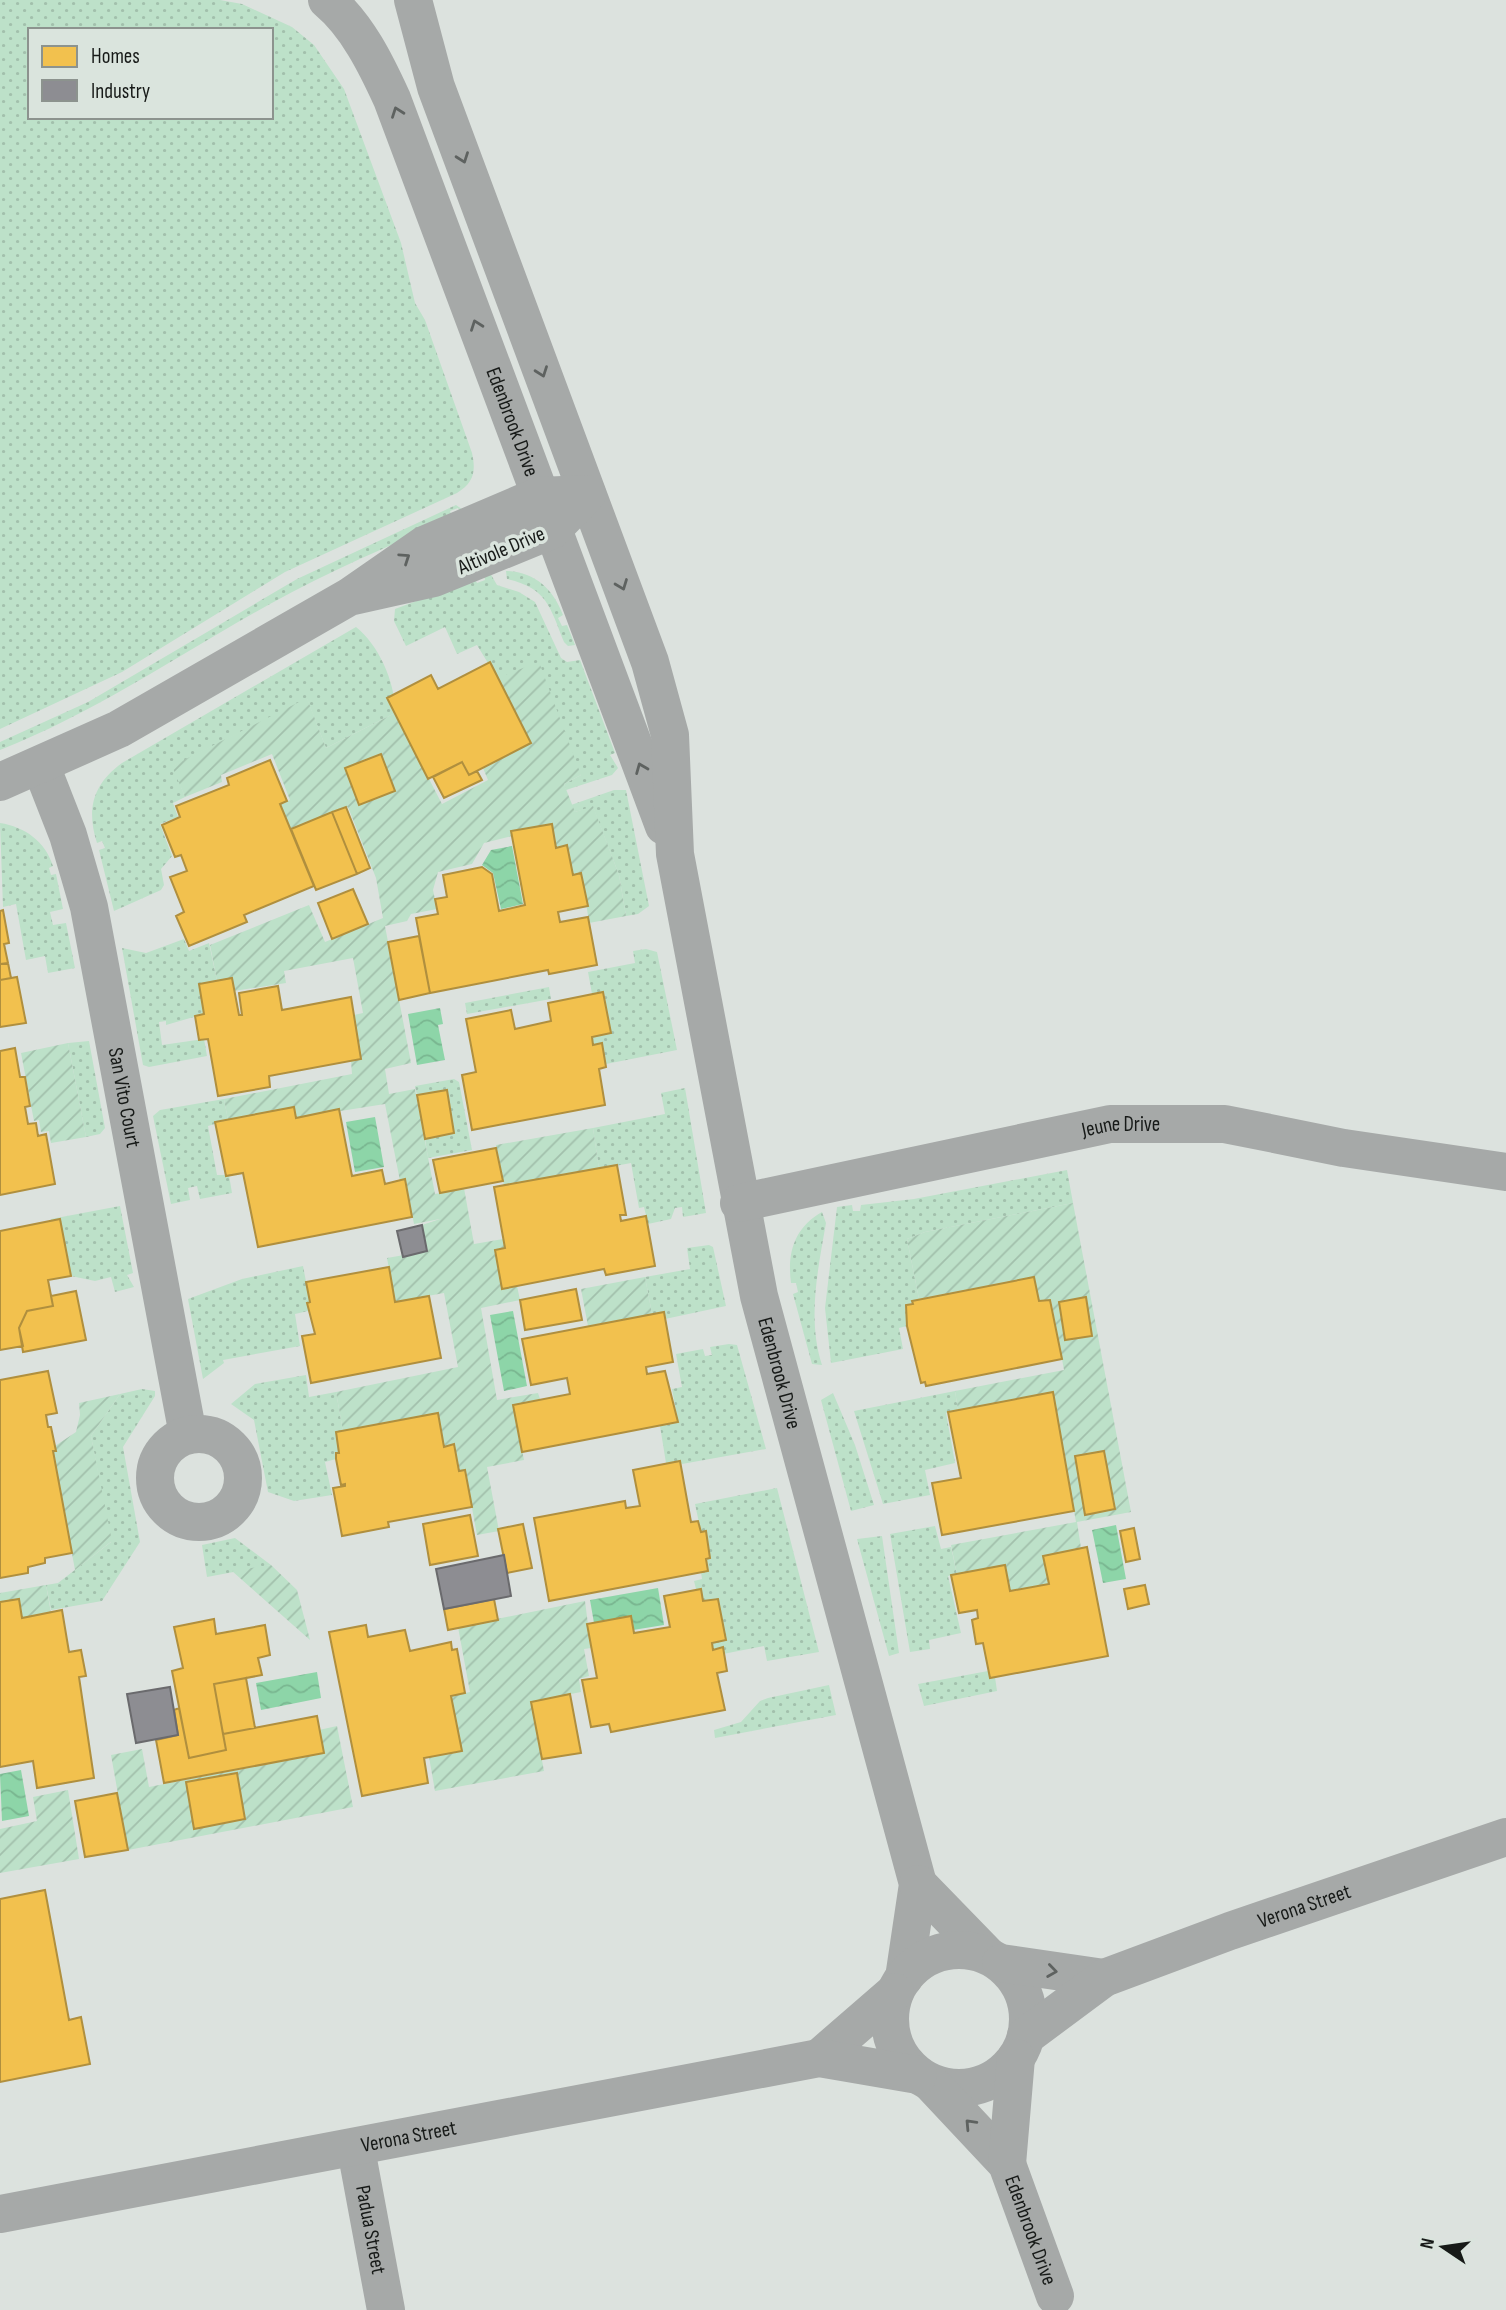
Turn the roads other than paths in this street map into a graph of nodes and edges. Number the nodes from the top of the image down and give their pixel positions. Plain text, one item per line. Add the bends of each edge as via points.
1 (327, 0) edge
2 (413, 0) edge
3 (587, 494) junction
4 (545, 513) junction
5 (41, 765) junction
6 (0, 782) edge
7 (675, 854) junction
8 (1506, 1172) edge
9 (739, 1203) junction
10 (188, 1435) dead end
11 (1506, 1837) edge
12 (918, 1884) junction
13 (994, 1959) junction
14 (1104, 1978) junction
15 (900, 1985) junction
16 (1021, 2047) junction
17 (819, 2058) junction
18 (925, 2079) junction
19 (356, 2149) junction
20 (1007, 2164) junction
21 (0, 2214) edge
22 (1055, 2297) dead end
23 (386, 2310) edge

4 -> 1 street, Edenbrook Drive via 392,99 375,62
2 -> 3 street, Edenbrook Drive via 436,87
3 - 4 street, Altivole Drive
3 -> 7 street, Edenbrook Drive via 650,662 670,735
4 - 5 street, Altivole Drive via 424,545 349,597 119,729
7 -> 4 street, Edenbrook Drive
5 - 6 street, Altivole Drive
5 - 10 street, San Vito Court via 89,907
7 - 9 street, Edenbrook Drive
8 - 9 street, Jeune Drive via 1344,1148 1224,1124 1110,1124
9 - 12 street, Edenbrook Drive via 762,1308
11 - 14 street, Verona Street
12 - 13 street
12 - 15 street
13 -> 14 street, Verona Street
13 - 15 street via 964,1950 942,1952 921,1961
13 - 16 street via 1025,1996 1029,2016
14 - 16 street, Verona Street
15 - 17 street, Verona Street
15 - 18 street via 890,2015 892,2038 902,2059
16 - 18 street via 1000,2076 979,2086 955,2089
16 - 20 street, Edenbrook Drive
17 - 18 street, Verona Street
17 - 19 street, Verona Street
20 -> 18 street, Edenbrook Drive
19 - 21 street, Verona Street
19 - 23 street, Padua Street
20 - 22 street, Edenbrook Drive

